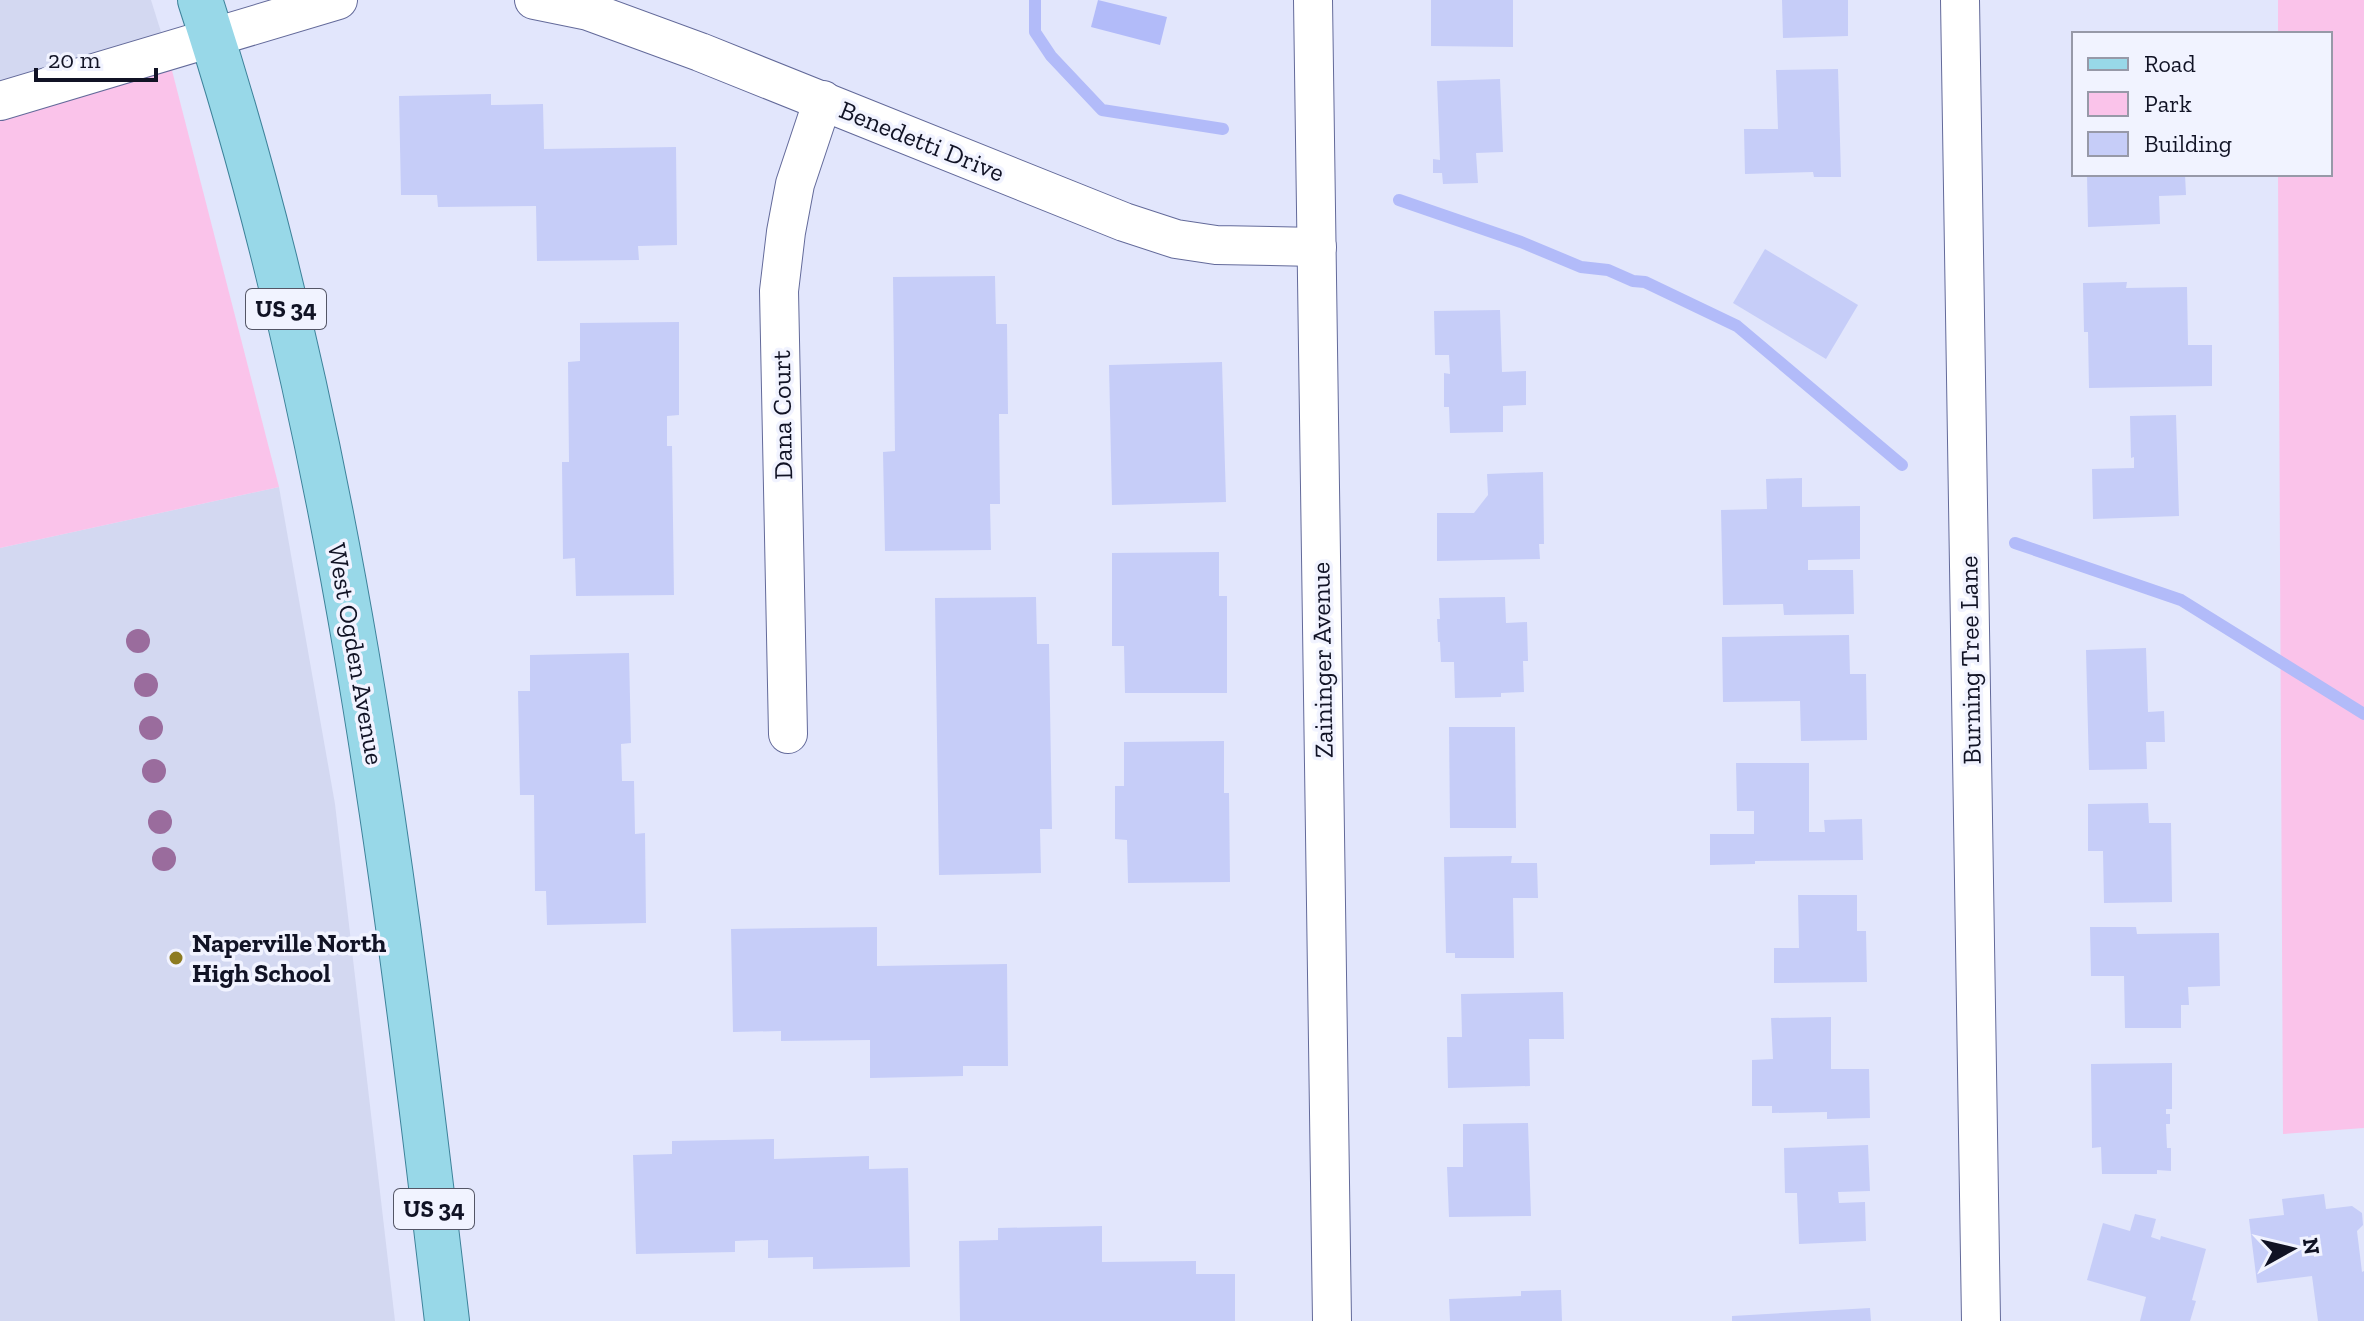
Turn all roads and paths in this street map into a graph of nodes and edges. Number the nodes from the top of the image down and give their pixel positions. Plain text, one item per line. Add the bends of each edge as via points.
1 (338, 0) edge
2 (534, 0) edge
3 (1313, 0) edge
4 (1960, 0) edge
5 (206, 18) edge
6 (823, 100) junction
7 (0, 101) edge
8 (1317, 247) junction
9 (788, 734) dead end
10 (447, 1321) edge
11 (1332, 1321) edge
12 (1981, 1321) edge

1 - 5 street
2 - 6 street, Benedetti Drive via 588,11
3 - 8 street, Zaininger Avenue
4 - 12 street, Burning Tree Lane
5 - 7 street
5 - 10 main road, West Ogden Avenue / US 34 via 236,110 293,333 345,585 379,787
6 - 8 street, Benedetti Drive via 1176,239
6 - 9 street, Dana Court via 795,184 779,291
8 - 11 street, Zaininger Avenue

